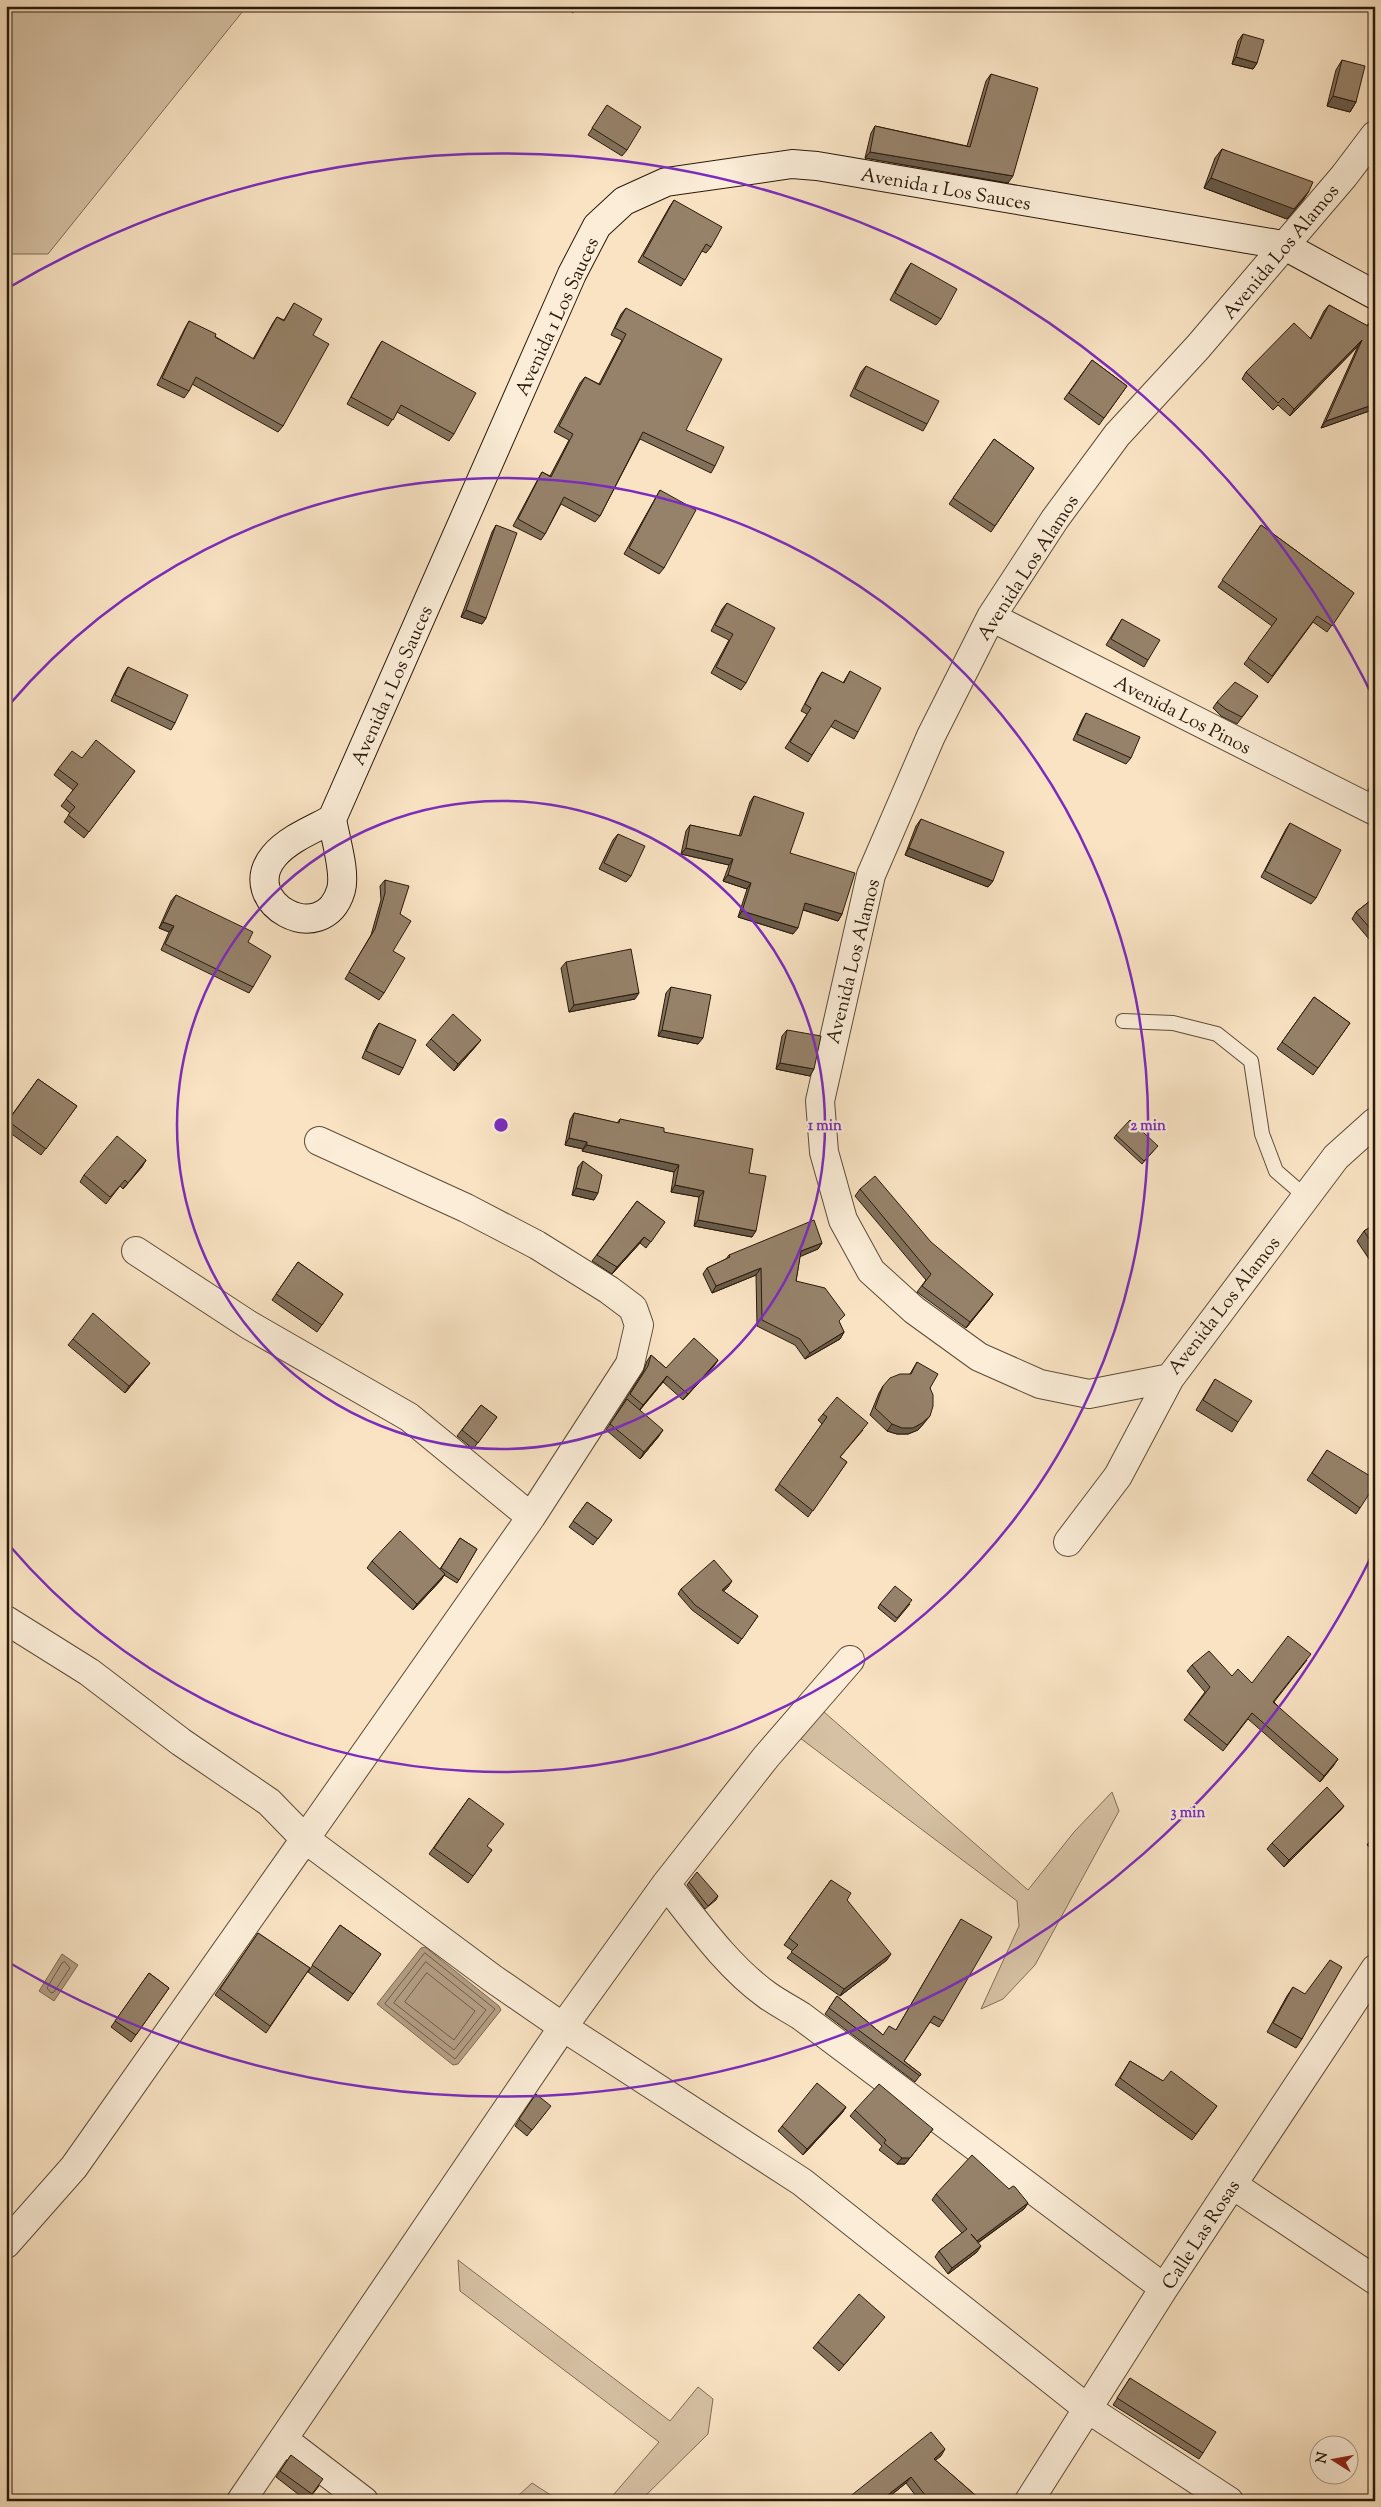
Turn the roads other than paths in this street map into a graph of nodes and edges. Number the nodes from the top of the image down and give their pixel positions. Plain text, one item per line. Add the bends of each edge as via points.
1 (1375, 135) edge
2 (1283, 245) junction
3 (1375, 295) edge
4 (991, 617) junction
5 (1375, 811) edge
6 (332, 819) dead end
7 (1123, 1021) dead end
8 (1375, 1122) edge
9 (319, 1141) dead end
10 (1306, 1197) junction
11 (136, 1251) dead end
12 (1170, 1378) junction
13 (531, 1517) junction
14 (1068, 1542) dead end
15 (6, 1620) edge
16 (850, 1660) dead end
17 (306, 1840) junction
18 (666, 1884) junction
19 (1375, 1969) edge
20 (563, 2027) junction
21 (1233, 2185) junction
22 (6, 2244) edge
23 (1375, 2280) edge
24 (1164, 2288) junction
25 (1088, 2409) junction
26 (283, 2440) junction
27 (241, 2501) edge
28 (364, 2501) edge
29 (1029, 2501) edge
30 (1229, 2501) edge

1 - 2 street, Avenida Los Alamos via 1344,176
2 - 3 street, Avenida 1 Los Sauces
2 - 4 street, Avenida Los Alamos via 1198,347 1117,435
2 - 6 street, Avenida 1 Los Sauces via 792,164 666,182 624,201 597,226 572,274
4 - 5 street, Avenida Los Pinos
4 - 12 street, Avenida Los Alamos via 931,736 871,875 820,1100 824,1152 843,1220 871,1272 914,1310 979,1357 1040,1384 1089,1394
7 - 10 lane via 1173,1023 1217,1034 1250,1061 1262,1134 1276,1171
8 - 10 street, Avenida Los Alamos via 1336,1157
9 - 13 street via 466,1208 537,1245 632,1308 639,1325 630,1364
10 - 12 street, Avenida Los Alamos
11 - 13 street via 249,1325 409,1417
12 - 14 street via 1118,1476
13 - 17 street
15 - 17 street via 89,1672 181,1742 269,1802
16 - 18 street via 766,1757
17 - 20 street
17 - 22 street via 74,2167
18 - 20 street
18 - 24 street via 741,1974 768,1996 800,2016
19 - 21 street, Calle Las Rosas
20 - 25 street via 802,2182
20 - 26 street
21 - 23 street
21 - 24 street, Calle Las Rosas
24 - 25 street, Calle Las Rosas
25 - 29 street, Calle Las Rosas
25 - 30 street
26 - 27 street
26 - 28 street

